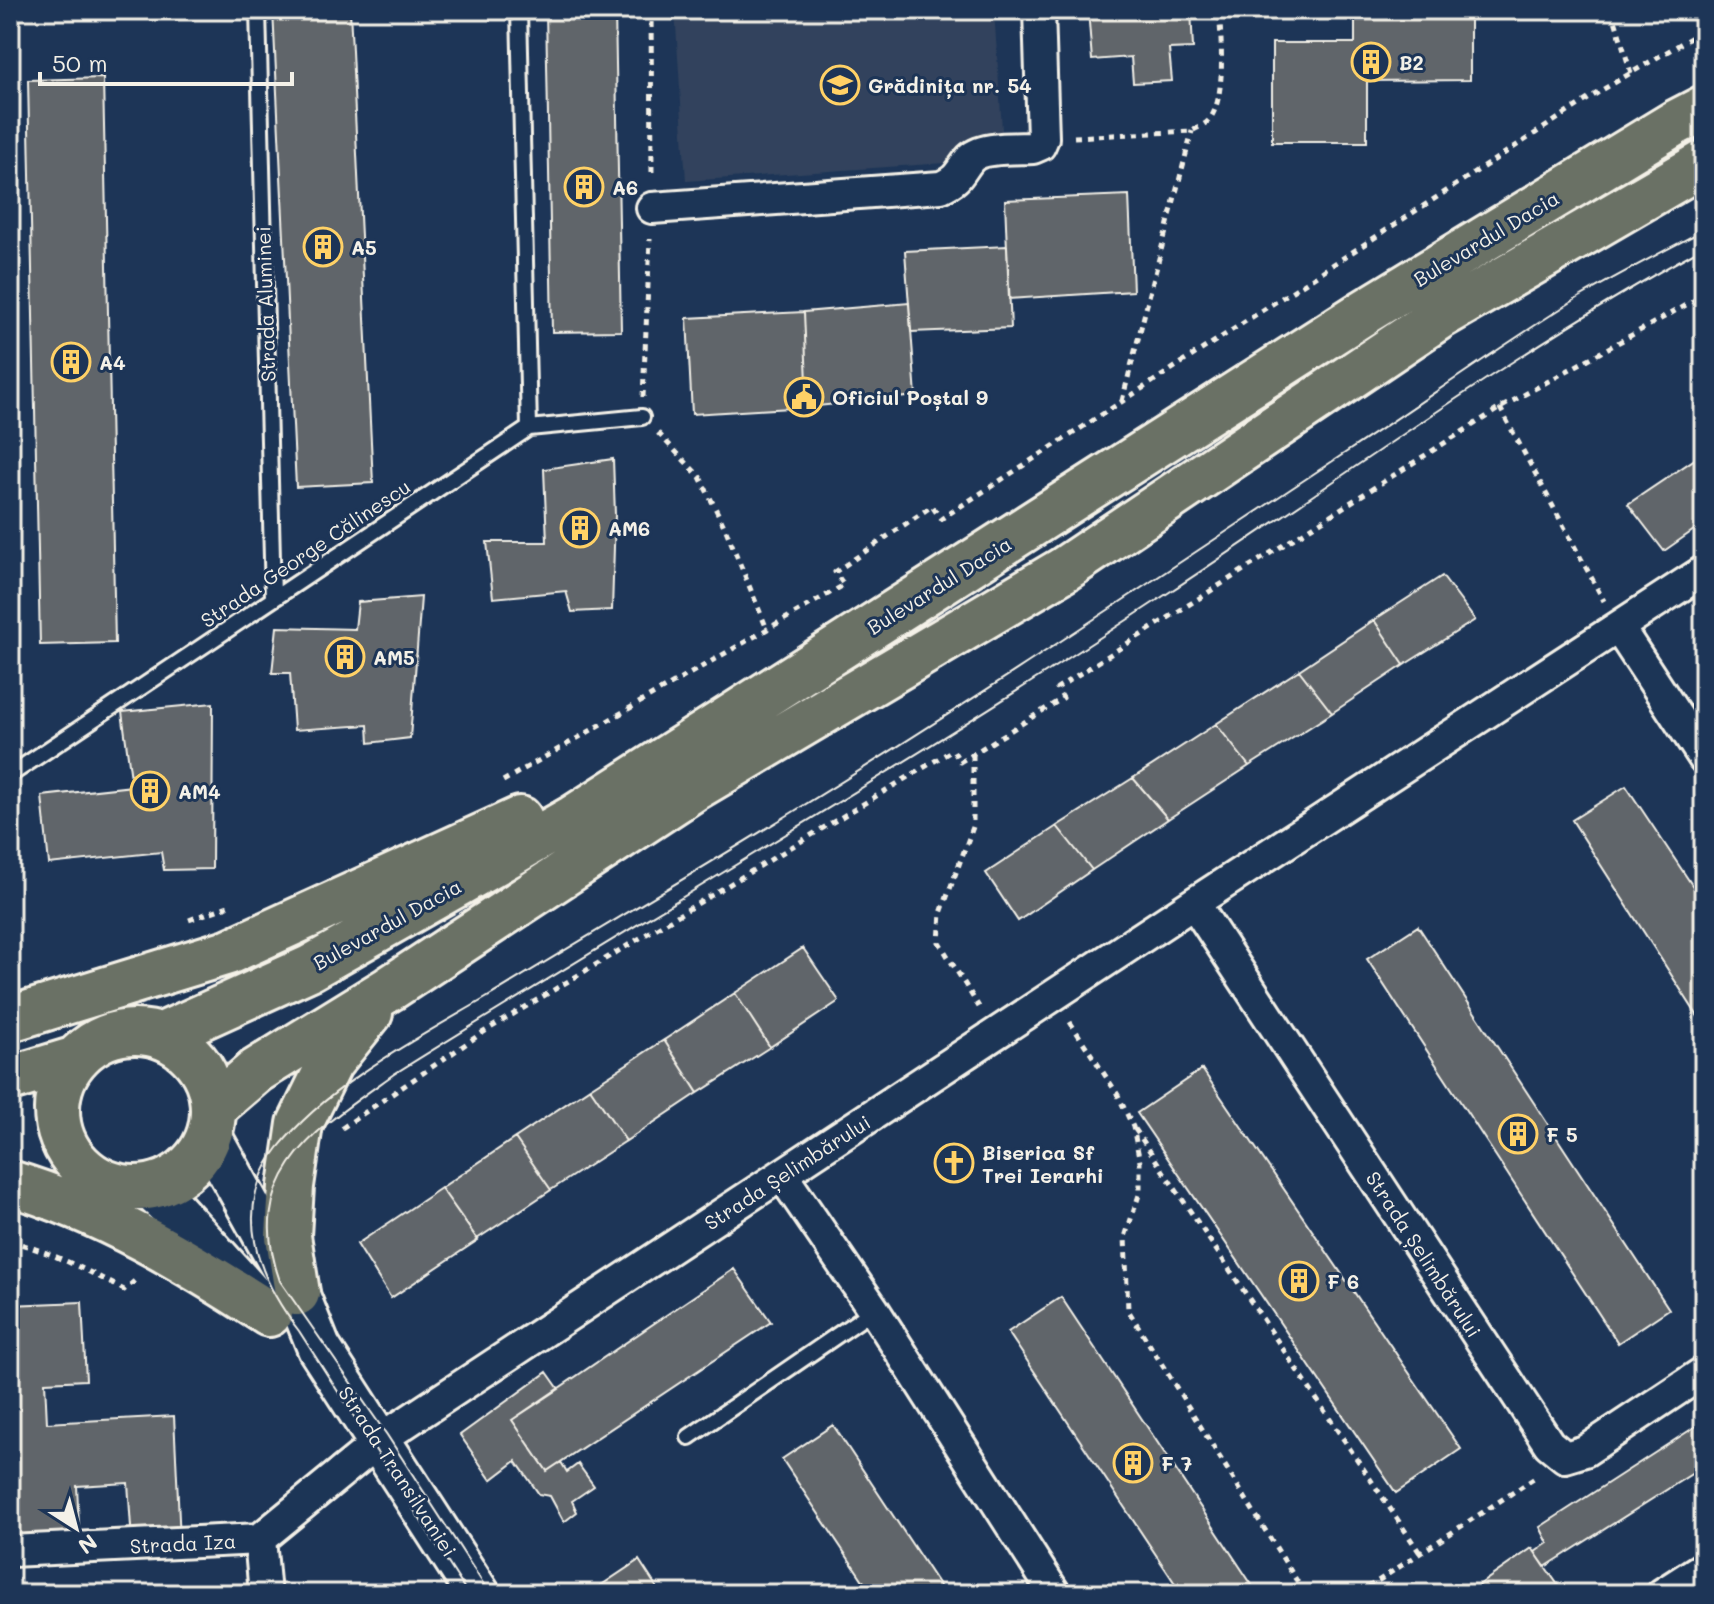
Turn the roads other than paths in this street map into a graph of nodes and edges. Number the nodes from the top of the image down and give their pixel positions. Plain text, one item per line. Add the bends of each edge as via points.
1 (258, 10) edge
2 (519, 10) edge
3 (1039, 10) edge
4 (1704, 82) edge
5 (1704, 108) edge
6 (1704, 163) edge
7 (1580, 180) junction
8 (652, 208) dead end
9 (642, 417) road end
10 (529, 428) junction
11 (1704, 571) edge
12 (273, 598) junction
13 (1618, 627) junction
14 (703, 734) junction
15 (1704, 758) edge
16 (10, 775) edge
17 (1194, 903) junction
18 (389, 989) junction
19 (10, 1019) edge
20 (160, 1036) junction
21 (76, 1059) junction
22 (10, 1079) edge
23 (211, 1122) junction
24 (10, 1155) edge
25 (90, 1175) junction
26 (782, 1175) junction
27 (10, 1183) edge
28 (138, 1189) junction
29 (283, 1303) junction
30 (874, 1310) junction
31 (1704, 1372) edge
32 (689, 1437) dead end
33 (379, 1441) junction
34 (260, 1539) junction
35 (10, 1551) edge
36 (1704, 1567) edge
37 (265, 1594) edge
38 (478, 1594) edge
39 (1055, 1594) edge
40 (1662, 1594) edge

1 - 12 lane, Strada Aluminei
2 - 10 lane
3 - 8 street via 1040,145 970,157 954,181 941,187
4 - 7 main road
5 - 7 main road, Bulevardul Dacia
6 - 18 main road via 1439,317 1063,570 693,789
7 - 14 main road, Bulevardul Dacia
9 - 10 lane, Strada George Călinescu
10 - 12 lane, Strada George Călinescu
11 - 13 street, Strada Șelimbărului
12 - 16 lane, Strada George Călinescu
13 - 15 street
13 - 17 street, Strada Șelimbărului
14 - 19 main road via 228,952
14 - 20 main road, Bulevardul Dacia via 573,818 310,968
17 - 26 street, Strada Șelimbărului
17 - 31 street, Strada Șelimbărului via 1557,1451 1585,1451
18 - 23 main road via 256,1071
18 - 29 main road via 330,1063 300,1124
20 - 21 main road via 114,1035
20 - 23 main road via 181,1046 198,1063 209,1085
21 - 22 main road
21 - 25 main road via 62,1081 56,1107 60,1133 72,1157
23 - 28 main road via 198,1156 182,1173
23 - 29 main road, Strada Transilvaniei
24 - 25 main road
25 - 28 main road
26 - 30 street
26 - 33 street, Strada Șelimbărului
27 - 29 main road via 86,1211
28 - 29 main road, Strada Transilvaniei via 151,1189
29 - 33 main road, Strada Transilvaniei
30 - 32 lane
30 - 39 street
33 - 34 street, Strada Iza
33 - 38 main road, Strada Transilvaniei
34 - 35 street, Strada Iza
34 - 37 street, Strada Iza
36 - 40 street

